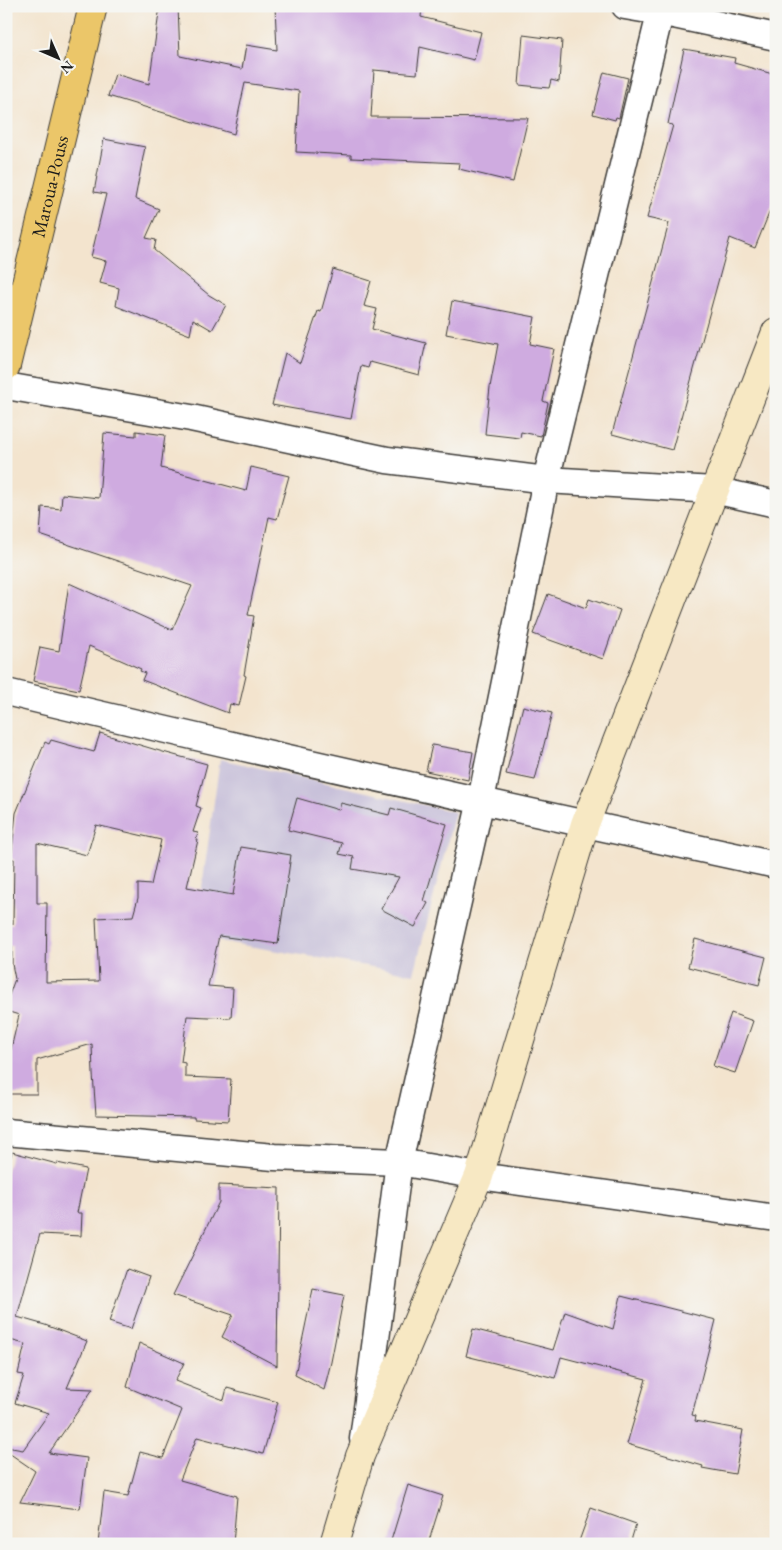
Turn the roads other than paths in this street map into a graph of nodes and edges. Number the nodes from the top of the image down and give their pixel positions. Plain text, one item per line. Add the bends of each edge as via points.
1 (92, 6) edge
2 (626, 6) edge
3 (661, 9) edge
4 (776, 37) edge
5 (776, 332) edge
6 (6, 366) edge
7 (6, 386) edge
8 (546, 480) junction
9 (714, 490) junction
10 (776, 504) edge
11 (6, 692) edge
12 (480, 800) junction
13 (585, 824) junction
14 (776, 864) edge
15 (6, 1132) edge
16 (399, 1162) junction
17 (479, 1176) junction
18 (776, 1218) edge
19 (360, 1456) junction
20 (334, 1544) edge

1 - 6 main road, Maroua-Pouss
2 - 3 street
3 - 4 street
3 - 8 street
5 - 9 main road
7 - 8 street via 191,418 387,460
8 - 9 street
8 - 12 street
9 - 10 street
9 - 13 main road
11 - 12 street
12 - 13 street
12 - 16 street
13 - 14 street
13 - 17 main road
15 - 16 street via 274,1157
16 - 17 street
16 - 19 street
17 - 18 street
17 - 19 main road
19 - 20 main road

